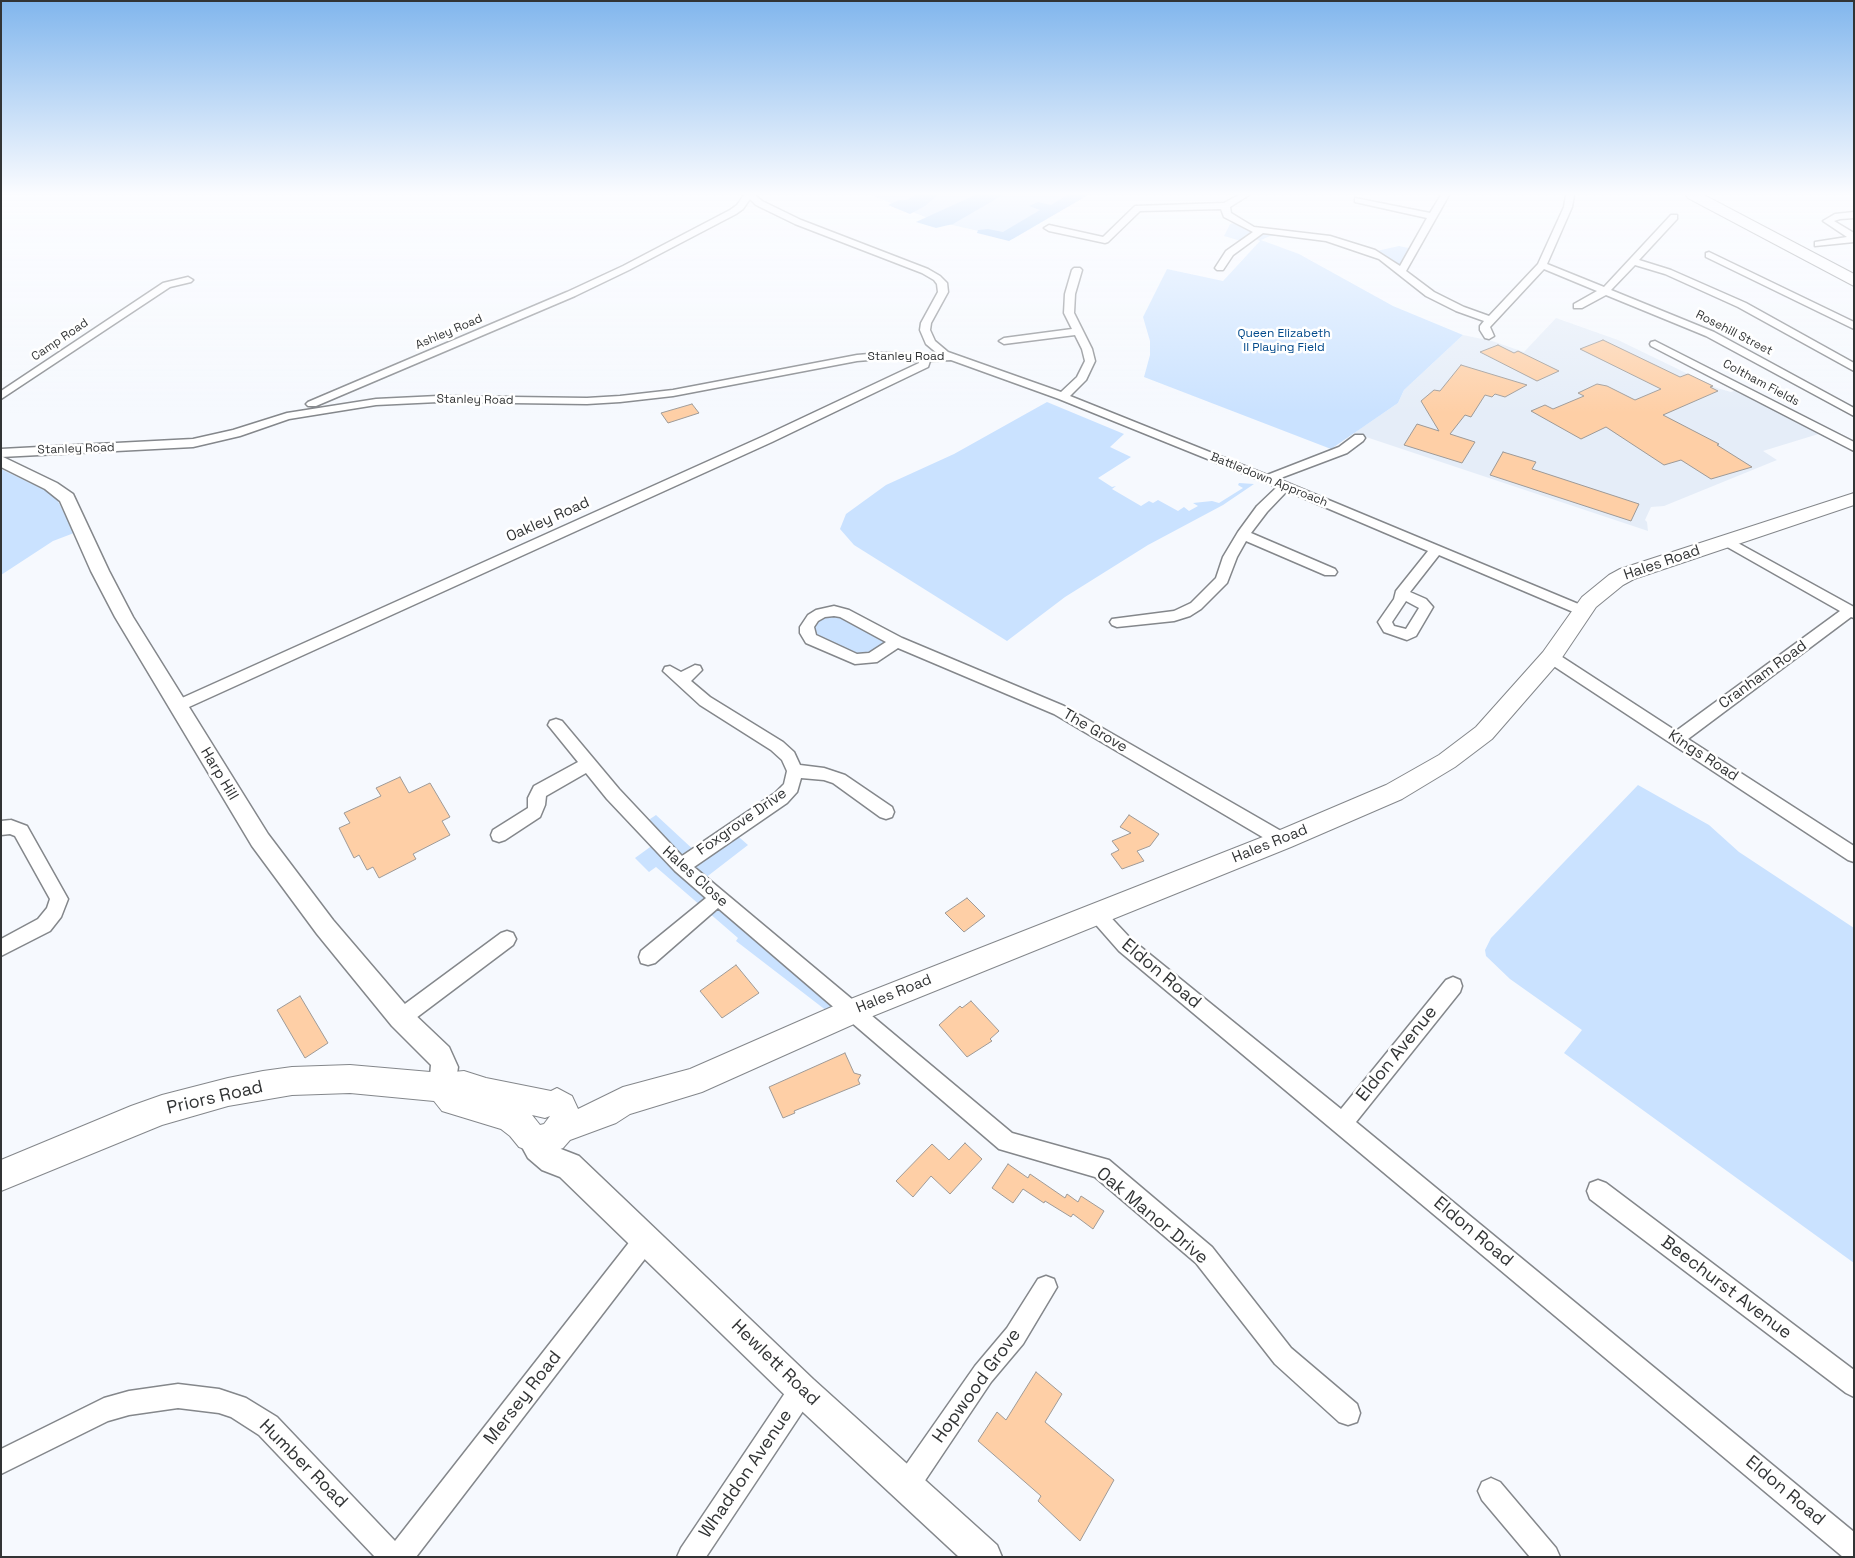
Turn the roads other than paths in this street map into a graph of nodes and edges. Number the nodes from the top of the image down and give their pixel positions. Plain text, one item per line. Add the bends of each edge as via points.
1 (626, 268) edge
2 (916, 268) edge
3 (1398, 268) edge
4 (1539, 268) edge
5 (1549, 268) edge
6 (1627, 268) edge
7 (1654, 268) edge
8 (1735, 268) edge
9 (1829, 268) edge
10 (1077, 270) dead end
11 (1402, 270) joint
12 (188, 280) dead end
13 (1854, 281) edge
14 (1605, 291) junction
15 (1578, 306) dead end
16 (1490, 320) junction
17 (1854, 326) edge
18 (1078, 331) junction
19 (1489, 336) dead end
20 (1004, 341) dead end
21 (1655, 344) dead end
22 (951, 357) junction
23 (925, 358) junction
24 (1854, 368) edge
25 (1, 396) edge
26 (1063, 397) junction
27 (322, 405) junction
28 (1854, 412) edge
29 (1359, 438) dead end
30 (1854, 447) edge
31 (1, 453) edge
32 (1, 461) edge
33 (1267, 479) junction
34 (1285, 486) junction
35 (1851, 502) edge
36 (1243, 535) junction
37 (1727, 541) junction
38 (1436, 550) junction
39 (1330, 572) dead end
40 (1400, 594) dead end
41 (1583, 611) junction
42 (1852, 612) edge
43 (1117, 622) dead end
44 (897, 642) junction
45 (1551, 657) junction
46 (695, 670) dead end
47 (178, 706) junction
48 (556, 725) dead end
49 (1677, 739) junction
50 (588, 764) junction
51 (795, 771) junction
52 (886, 812) dead end
53 (1, 828) edge
54 (499, 835) dead end
55 (1282, 840) junction
56 (1854, 855) edge
57 (681, 866) junction
58 (718, 898) junction
59 (1096, 913) junction
60 (507, 939) dead end
61 (1, 948) edge
62 (648, 957) dead end
63 (1453, 986) dead end
64 (853, 1011) junction
65 (401, 1018) junction
66 (442, 1087) junction
67 (556, 1115) junction
68 (1342, 1122) junction
69 (528, 1134) junction
70 (569, 1166) junction
71 (1, 1176) edge
72 (1598, 1191) dead end
73 (646, 1239) junction
74 (1046, 1287) dead end
75 (1854, 1385) edge
76 (802, 1390) junction
77 (1348, 1413) dead end
78 (1, 1462) edge
79 (907, 1485) junction
80 (1490, 1491) dead end
81 (1854, 1549) edge
82 (393, 1557) edge
83 (399, 1557) edge
84 (690, 1557) edge
85 (985, 1557) edge
86 (1548, 1557) edge

1 - 27 street, Ashley Road
2 - 22 street via 937,278 943,286 943,292 926,323 925,334 933,346
3 - 11 street
4 - 16 street
5 - 14 street, Rosehill Street
6 - 14 street
7 - 24 street via 1730,299
8 - 17 street
9 - 13 highway
10 - 18 street via 1069,313
11 - 16 street via 1440,299
12 - 25 street, Camp Road via 167,285
14 - 15 street
14 - 28 street, Rosehill Street via 1710,334
16 - 19 street via 1484,328
18 - 20 street
18 - 26 street via 1090,361 1082,378
21 - 30 street, Coltham Fields
22 - 23 street, Stanley Road
22 - 26 street, Battledown Approach
23 - 27 street, Stanley Road via 857,358 681,392 620,399 407,400
23 - 47 street, Oakley Road via 924,365 768,439
26 - 33 street, Battledown Approach
27 - 31 street, Stanley Road via 236,433 193,443
29 - 33 street via 1343,450
32 - 47 street, Harp Hill via 51,486 66,498 102,576
33 - 34 street, Battledown Approach
34 - 36 street
34 - 38 street, Battledown Approach
35 - 37 main road, Hales Road
36 - 39 street
36 - 43 street via 1230,556 1222,580 1196,606 1174,616
37 - 41 main road, Hales Road via 1616,580 1597,594
37 - 42 street
38 - 40 street
38 - 41 street, Battledown Approach
41 - 45 main road, Hales Road
42 - 49 street, Cranham Road
44 - 44 street, The Grove via 839,612 817,615 807,627 811,639 855,659 872,658
44 - 55 street, The Grove via 1058,710
45 - 49 street, Kings Road
45 - 55 main road, Hales Road via 1498,719 1447,761 1394,792
46 - 51 street, Foxgrove Drive via 675,676 705,701 777,746 788,756
47 - 65 street, Harp Hill via 260,840 325,927
48 - 50 street, Hales Close
49 - 56 street, Kings Road
50 - 54 street via 540,791 534,812
50 - 57 street, Hales Close
51 - 52 street via 839,779
51 - 57 street, Foxgrove Drive via 791,787 782,798
53 - 61 street via 21,831 59,899 55,912 44,925
55 - 59 main road, Hales Road
57 - 58 street, Hales Close
58 - 62 street
58 - 64 street, Hales Close
59 - 64 main road, Hales Road
59 - 68 street, Eldon Road via 1125,945
60 - 65 street
63 - 68 street, Eldon Avenue
64 - 67 main road, Hales Road via 692,1082 623,1102 575,1125
64 - 77 street, Oak Manor Drive via 1006,1142 1101,1168 1204,1255 1283,1356
65 - 66 street, Harp Hill via 440,1056 445,1067
66 - 67 main road, Priors Road via 464,1085
66 - 69 main road via 453,1102 508,1116
66 - 71 main road, Priors Road via 379,1080 322,1079 228,1092 131,1121
67 - 69 main road via 557,1134 540,1140
67 - 70 street via 566,1138
68 - 81 street, Eldon Road
69 - 70 street, Hewlett Road via 552,1160
70 - 73 street, Hewlett Road
72 - 75 street, Beechurst Avenue
73 - 76 street, Hewlett Road
73 - 83 street, Mersey Road
74 - 79 street, Hopwood Grove via 1015,1336 983,1374
76 - 79 street, Hewlett Road
76 - 84 street, Whaddon Avenue
78 - 82 street, Humber Road via 104,1410 129,1402 178,1396 219,1401 237,1407 268,1426
79 - 85 street, Hewlett Road
80 - 86 street

